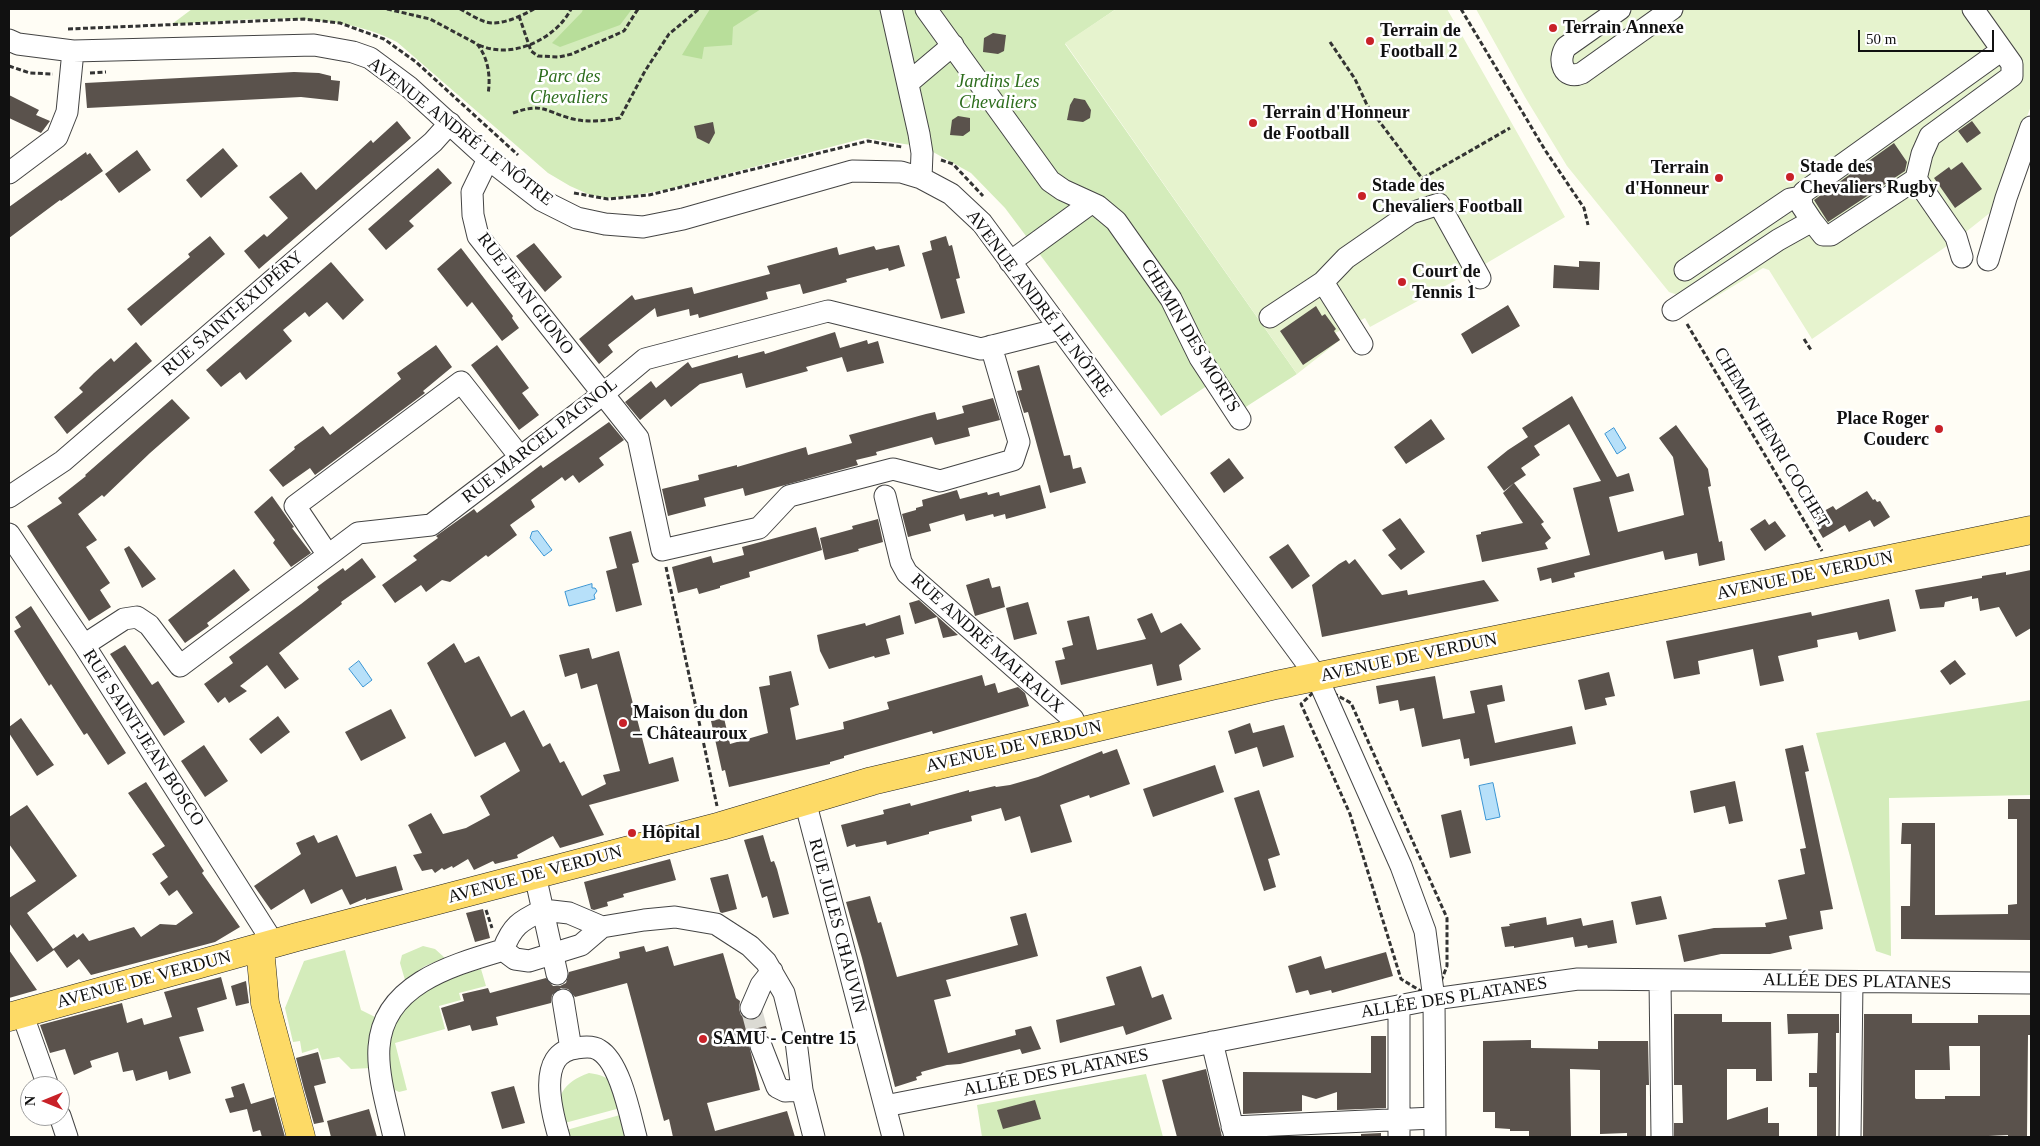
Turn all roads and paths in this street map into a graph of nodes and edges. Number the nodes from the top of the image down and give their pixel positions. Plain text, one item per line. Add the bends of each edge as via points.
1 (387, 9) edge
2 (460, 9) edge
3 (534, 9) edge
4 (571, 9) edge
5 (638, 9) edge
6 (699, 9) edge
7 (891, 9) edge
8 (926, 9) edge
9 (1462, 9) edge
10 (1620, 9) edge
11 (1672, 9) edge
12 (1973, 9) edge
13 (519, 16) junction
14 (9, 40) edge
15 (1330, 42) dead end
16 (477, 44) junction
17 (952, 45) junction
18 (529, 46) junction
19 (73, 50) junction
20 (2002, 50) junction
21 (9, 66) edge
22 (108, 72) dead end
23 (89, 73) dead end
24 (60, 75) dead end
25 (908, 83) junction
26 (488, 94) dead end
27 (513, 113) dead end
28 (1904, 121) junction
29 (450, 122) junction
30 (1947, 123) junction
31 (2031, 127) edge
32 (1510, 128) dead end
33 (488, 158) junction
34 (9, 173) edge
35 (921, 178) junction
36 (1423, 178) junction
37 (1916, 179) junction
38 (1801, 198) junction
39 (1091, 203) junction
40 (1439, 204) junction
41 (1812, 221) junction
42 (1588, 225) dead end
43 (1962, 257) dead end
44 (1988, 260) dead end
45 (1010, 262) junction
46 (1685, 270) dead end
47 (1480, 278) dead end
48 (1323, 282) junction
49 (1679, 315) joint
50 (1270, 317) dead end
51 (1060, 329) junction
52 (1804, 339) dead end
53 (1362, 344) dead end
54 (991, 346) junction
55 (1811, 350) dead end
56 (602, 395) junction
57 (1240, 419) dead end
58 (520, 457) junction
59 (885, 496) dead end
60 (9, 497) edge
61 (2031, 530) edge
62 (9, 534) edge
63 (662, 550) junction
64 (328, 555) junction
65 (1834, 571) junction
66 (84, 645) junction
67 (1318, 681) junction
68 (1078, 732) junction
69 (805, 801) junction
70 (721, 826) junction
71 (536, 875) junction
72 (485, 906) dead end
73 (543, 910) junction
74 (602, 927) junction
75 (493, 931) dead end
76 (267, 946) junction
77 (503, 950) junction
78 (555, 964) junction
79 (772, 971) junction
80 (1660, 980) junction
81 (1852, 982) junction
82 (2031, 984) edge
83 (1434, 999) junction
84 (563, 1000) dead end
85 (1399, 1006) junction
86 (751, 1008) tunnel mouth
87 (15, 1015) edge
88 (1212, 1042) junction
89 (761, 1046) tunnel mouth
90 (571, 1049) junction
91 (43, 1076) edge
92 (802, 1090) junction
93 (885, 1106) junction
94 (1434, 1128) edge
95 (1399, 1129) edge
96 (1305, 1130) edge
97 (1234, 1132) edge
98 (301, 1137) edge
99 (394, 1137) edge
100 (559, 1137) edge
101 (636, 1137) edge
102 (814, 1137) edge
103 (893, 1137) edge
104 (1662, 1137) edge
105 (1850, 1137) edge

1 - 16 path via 430,19
2 - 13 path via 493,23
3 - 13 path
4 - 18 path via 558,25
5 - 18 path via 624,31 572,54 538,56
6 - 27 path via 669,34 620,118 594,122 569,118 544,108
7 - 25 street
8 - 17 street, CHEMIN DES MORTS
9 - 42 path via 1545,150 1584,208
10 - 11 street via 1566,47 1561,63 1567,73 1574,76 1582,73
12 - 20 street
13 - 18 path
14 - 19 street, AVENUE ANDRÉ LE NÔTRE via 18,44
15 - 36 path via 1368,105
16 - 18 path via 499,51
16 - 26 path via 487,66
17 - 25 street
17 - 39 street, CHEMIN DES MORTS via 1050,181
19 - 29 street, AVENUE ANDRÉ LE NÔTRE via 314,45 353,52 385,68
19 - 34 street via 67,112 57,137
20 - 28 street
20 - 30 street via 2012,64 2012,76
21 - 24 path via 30,73
22 - 23 path
25 - 35 street via 920,134
28 - 30 street
28 - 38 street via 1804,192
29 - 33 street, AVENUE ANDRÉ LE NÔTRE
29 - 60 street, RUE SAINT-EXUPÉRY via 433,142 63,461
30 - 37 street via 1926,143
31 - 44 street
32 - 36 path
33 - 35 street, AVENUE ANDRÉ LE NÔTRE via 541,200 577,218 643,227 683,219 852,171 901,172
33 - 56 street, RUE JEAN GIONO via 472,192 478,236
35 - 45 street, AVENUE ANDRÉ LE NÔTRE via 951,194 982,223
36 - 40 path
37 - 41 street via 1831,234 1823,235
37 - 43 street via 1956,237
38 - 41 street via 1802,206
38 - 46 street via 1790,198
39 - 45 street
39 - 57 street, CHEMIN DES MORTS via 1116,221 1171,299 1200,358
40 - 47 street
40 - 48 street via 1411,213 1346,258
41 - 49 street via 1778,240
45 - 51 street, AVENUE ANDRÉ LE NÔTRE
48 - 50 street
48 - 53 street
49 - 65 path, CHEMIN HENRI COCHET
51 - 54 street, RUE MARCEL PAGNOL
51 - 67 street, AVENUE ANDRÉ LE NÔTRE
52 - 55 path
54 - 56 street, RUE MARCEL PAGNOL via 981,349 828,311 645,359
54 - 63 street via 1019,442 1014,460 940,481 893,469 789,496 758,528
56 - 58 street, RUE MARCEL PAGNOL
56 - 63 street, RUE JEAN GIONO via 638,438
58 - 64 street, RUE MARCEL PAGNOL via 432,525 358,533
58 - 64 street via 461,382 295,506
59 - 68 street, RUE ANDRÉ MALRAUX via 901,562 907,573 1072,719
61 - 65 main road, AVENUE DE VERDUN
62 - 66 street, RUE SAINT-JEAN BOSCO
63 - 70 path
64 - 66 street, RUE MARCEL PAGNOL via 180,666 149,625 137,617 124,619
65 - 67 main road, AVENUE DE VERDUN
66 - 76 street, RUE SAINT-JEAN BOSCO
67 - 68 main road, AVENUE DE VERDUN
67 - 83 street, AVENUE ANDRÉ LE NÔTRE via 1401,866 1425,931
67 - 83 path via 1301,704 1350,814 1400,979
68 - 69 main road, AVENUE DE VERDUN via 872,781
69 - 70 main road, AVENUE DE VERDUN
69 - 93 street, RUE JULES CHAUVIN
70 - 71 main road, AVENUE DE VERDUN
71 - 73 street
71 - 76 main road, AVENUE DE VERDUN
72 - 75 path
73 - 74 street via 569,913
73 - 77 street via 525,918 509,934
73 - 78 street
74 - 78 street
74 - 79 street via 676,917 716,924 750,946
76 - 87 main road, AVENUE DE VERDUN
76 - 98 main road via 265,1003
77 - 78 street via 515,959
77 - 99 street via 458,964 419,982 404,995 383,1025 378,1049
79 - 86 street via 761,985
79 - 92 street via 784,993 796,1041
80 - 81 street, ALLÉE DES PLATANES
80 - 83 street, ALLÉE DES PLATANES via 1578,979
80 - 104 street
81 - 82 street, ALLÉE DES PLATANES
81 - 105 street
83 - 85 street, ALLÉE DES PLATANES
83 - 94 street, AVENUE ANDRÉ LE NÔTRE
84 - 90 street
85 - 88 street, ALLÉE DES PLATANES
85 - 95 street
87 - 91 street
88 - 93 street, ALLÉE DES PLATANES
88 - 97 street
89 - 92 street via 777,1087 785,1091
90 - 100 street via 553,1065 549,1081 551,1108
90 - 101 street via 588,1047 599,1050 611,1063 622,1083
92 - 102 street
93 - 103 street, RUE JULES CHAUVIN
94 - 95 street
95 - 96 street
96 - 97 street

